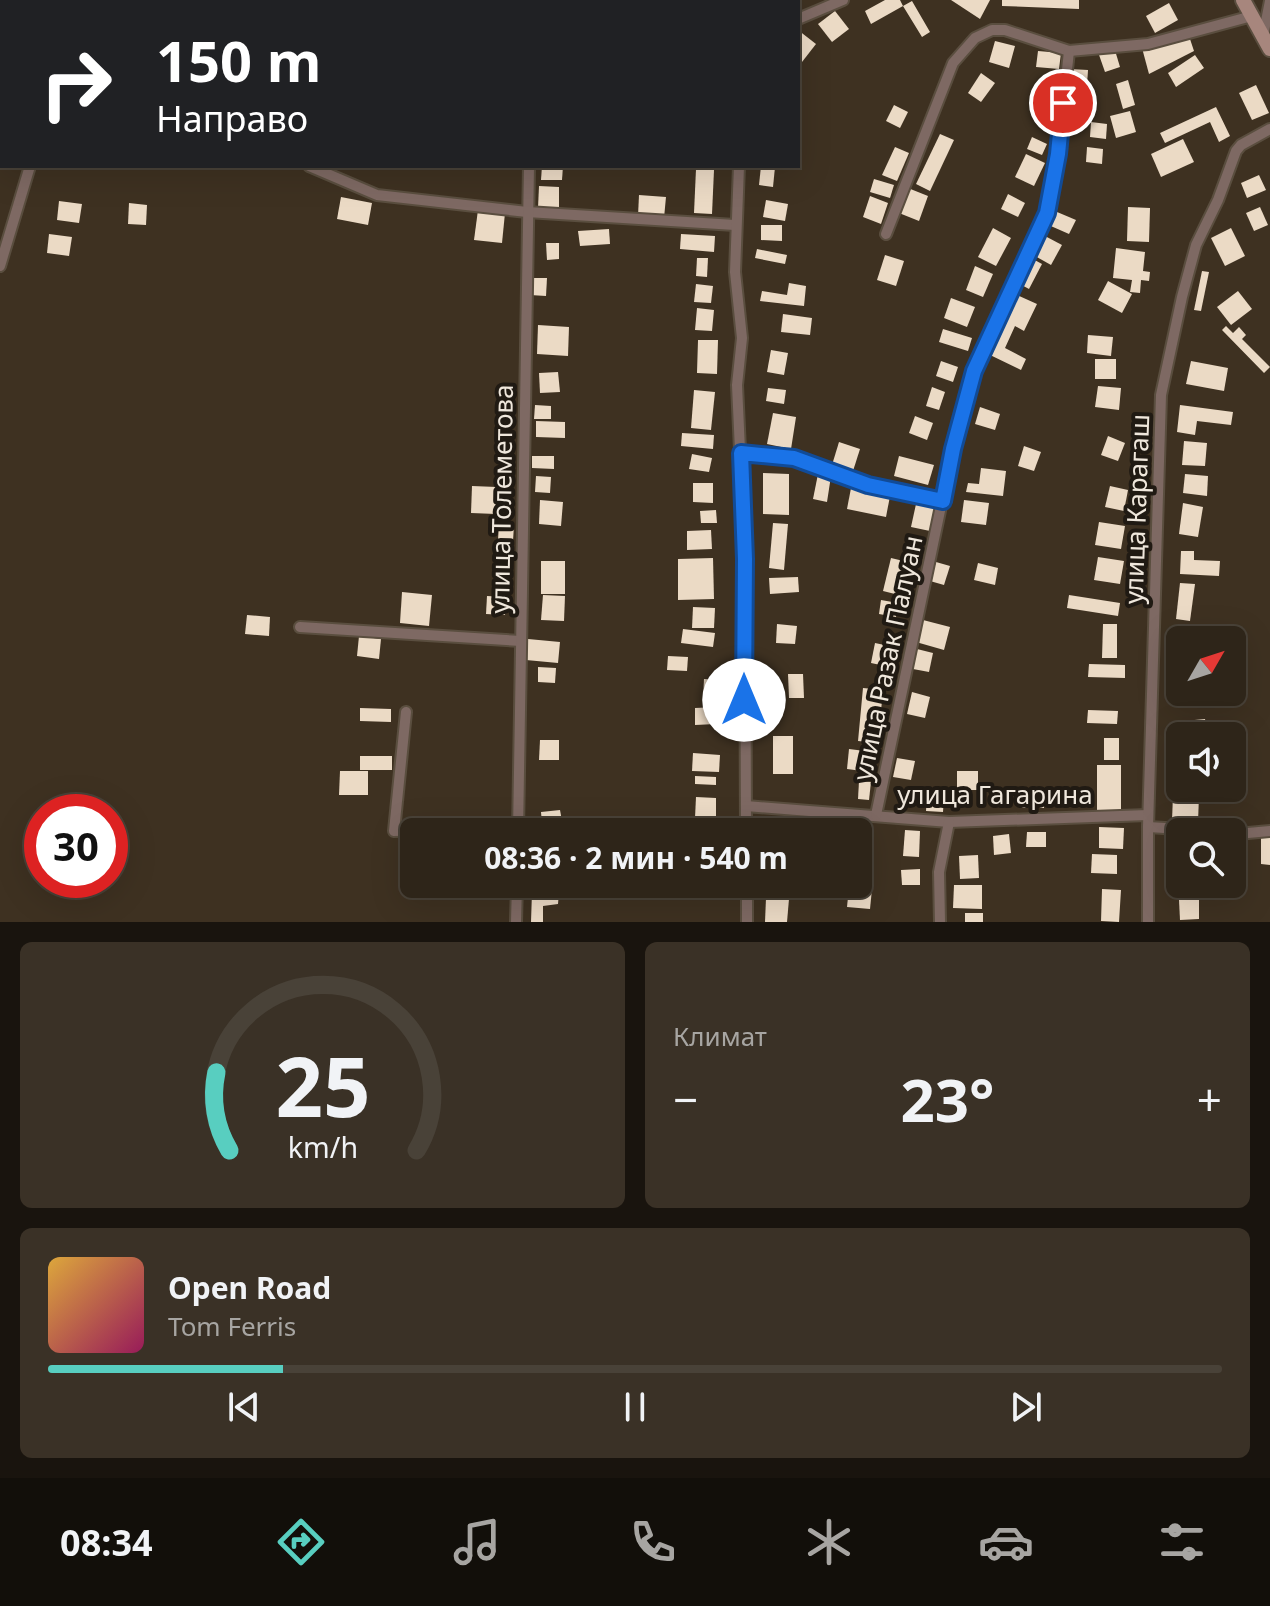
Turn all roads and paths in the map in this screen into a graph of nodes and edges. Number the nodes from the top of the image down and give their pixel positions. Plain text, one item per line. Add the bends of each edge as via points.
1 (843, 0) edge
2 (1243, 0) edge
3 (1270, 1) edge
4 (1252, 16) junction
5 (800, 18) edge
6 (1266, 42) edge
7 (1069, 51) junction
8 (1270, 129) edge
9 (29, 168) edge
10 (314, 168) edge
11 (529, 168) edge
12 (739, 168) edge
13 (527, 212) junction
14 (735, 225) junction
15 (886, 234) dead end
16 (2, 242) edge
17 (0, 266) edge
18 (741, 453) junction
19 (943, 501) junction
20 (300, 627) dead end
21 (521, 641) junction
22 (406, 712) dead end
23 (746, 806) junction
24 (876, 815) junction
25 (1148, 815) junction
26 (518, 818) edge
27 (746, 818) edge
28 (949, 822) junction
29 (1148, 827) junction
30 (400, 831) edge
31 (1270, 831) edge
32 (517, 898) edge
33 (747, 898) edge
34 (516, 922) edge
35 (747, 922) edge
36 (940, 922) edge
37 (1148, 922) edge

1 - 5 street
2 - 4 main road
3 - 6 street
4 - 6 main road
4 - 7 street via 1148,44
7 - 15 street via 1005,30 975,38 953,63
7 - 19 street, улица Разак Палуан via 1047,213 974,371
8 - 25 street, улица Карагаш via 1236,151 1196,245 1161,395
9 - 16 street
10 - 13 street via 377,195
11 - 13 street, улица Толеметова
12 - 14 street
13 - 14 street
13 - 21 street, улица Толеметова
14 - 18 street via 742,338 737,385
16 - 17 street
18 - 19 street via 794,458 868,485
18 - 23 street
19 - 24 street, улица Разак Палуан
20 - 21 street
21 - 26 street, улица Толеметова
22 - 30 street via 394,831
23 - 24 street, улица Гагарина
23 - 27 street
24 - 28 street, улица Гагарина
25 - 28 street, улица Гагарина
25 - 29 street, улица Карагаш
28 - 36 street via 939,872
29 - 31 street
29 - 37 street, улица Карагаш
32 - 34 street
33 - 35 street

